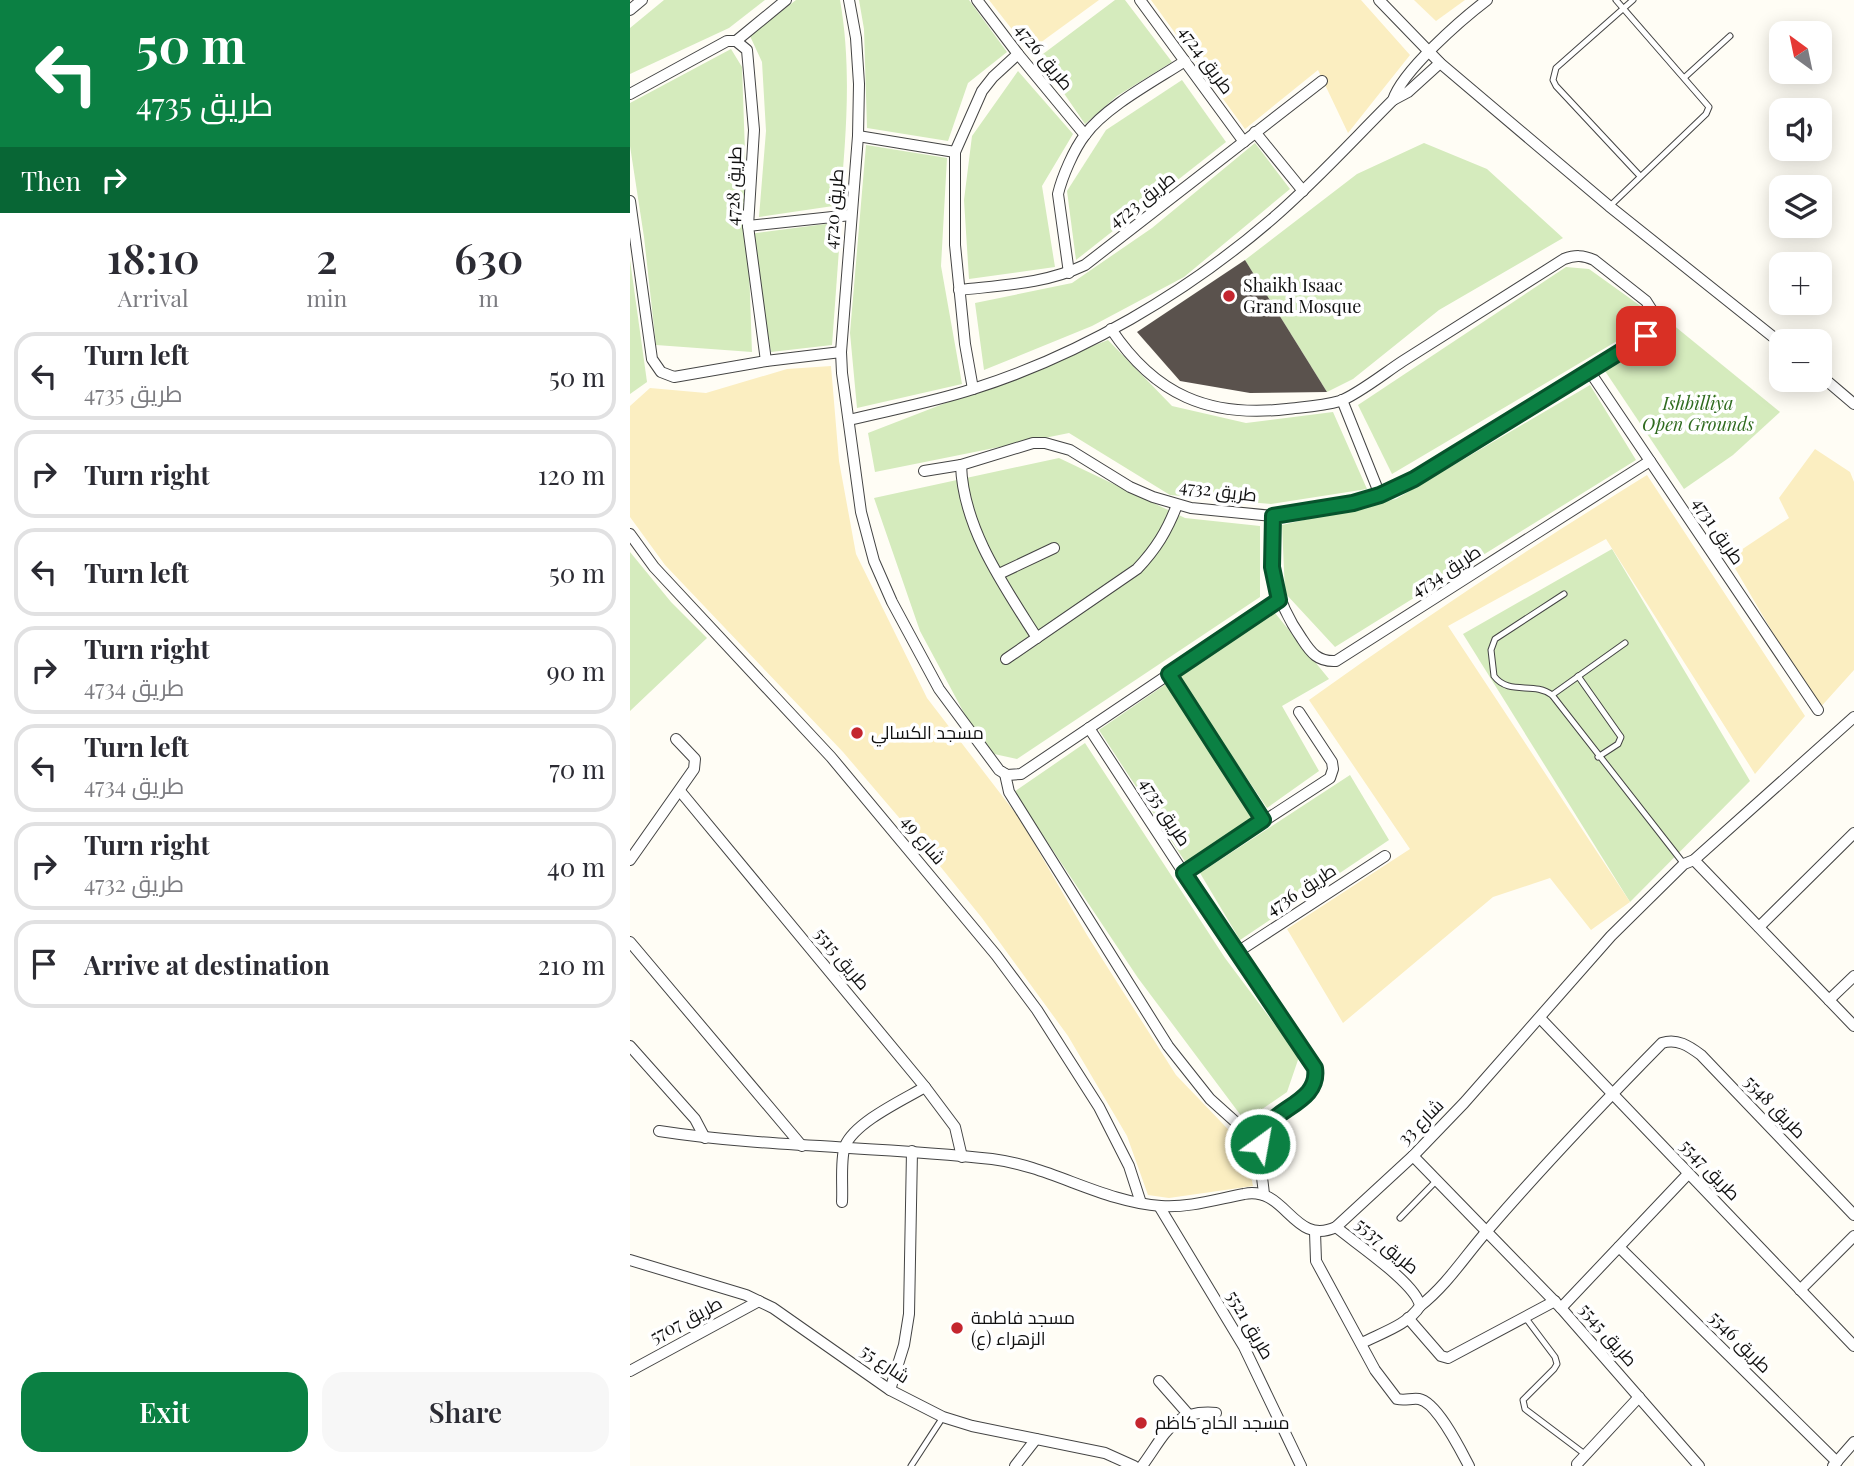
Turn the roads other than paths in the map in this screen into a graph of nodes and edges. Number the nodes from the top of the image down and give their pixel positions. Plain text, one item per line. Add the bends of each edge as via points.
1 (642, 0) edge
2 (786, 0) edge
3 (849, 0) edge
4 (977, 0) edge
5 (1140, 0) edge
6 (1379, 0) edge
7 (1487, 0) edge
8 (1616, 0) edge
9 (1633, 0) edge
10 (1624, 9) junction
11 (630, 10) edge
12 (1730, 36) dead end
13 (736, 41) junction
14 (1429, 52) junction
15 (1018, 54) junction
16 (1185, 61) junction
17 (1440, 63) junction
18 (1685, 77) junction
19 (1322, 82) dead end
20 (630, 94) edge
21 (1393, 100) junction
22 (1255, 132) junction
23 (1085, 135) junction
24 (858, 136) junction
25 (1244, 142) junction
26 (956, 152) junction
27 (1640, 176) junction
28 (1303, 191) junction
29 (630, 201) edge
30 (1609, 206) junction
31 (850, 215) junction
32 (748, 226) junction
33 (1069, 272) junction
34 (959, 290) junction
35 (1111, 329) junction
36 (1769, 334) edge
37 (841, 352) junction
38 (766, 361) junction
39 (1590, 372) junction
40 (1832, 385) edge
41 (973, 389) junction
42 (1342, 400) junction
43 (1854, 404) edge
44 (849, 420) junction
45 (1650, 461) junction
46 (961, 465) junction
47 (924, 471) dead end
48 (1380, 495) junction
49 (1177, 505) junction
50 (1273, 516) junction
51 (630, 534) edge
52 (1054, 548) dead end
53 (999, 574) junction
54 (1564, 594) dead end
55 (1279, 600) junction
56 (1037, 638) junction
57 (1625, 643) dead end
58 (1006, 659) dead end
59 (1169, 674) junction
60 (1578, 676) junction
61 (1552, 695) junction
62 (1818, 710) dead end
63 (1299, 712) dead end
64 (1854, 717) edge
65 (1089, 728) junction
66 (676, 739) dead end
67 (1598, 757) junction
68 (1005, 774) junction
69 (680, 790) junction
70 (1263, 820) junction
71 (1854, 833) edge
72 (1385, 856) dead end
73 (630, 860) edge
74 (1689, 862) junction
75 (1184, 873) junction
76 (1759, 927) junction
77 (630, 942) edge
78 (1236, 953) junction
79 (1854, 976) edge
80 (1829, 1000) junction
81 (1540, 1018) junction
82 (1854, 1026) edge
83 (630, 1046) edge
84 (925, 1087) junction
85 (1612, 1093) junction
86 (659, 1131) dead end
87 (705, 1138) junction
88 (1260, 1144) junction
89 (802, 1146) junction
90 (845, 1147) junction
91 (912, 1151) junction
92 (1413, 1156) junction
93 (961, 1157) junction
94 (1688, 1174) junction
95 (1437, 1180) junction
96 (1264, 1195) junction
97 (842, 1202) dead end
98 (1140, 1203) junction
99 (1159, 1206) junction
100 (1854, 1215) edge
101 (1401, 1218) dead end
102 (1336, 1227) junction
103 (1487, 1231) junction
104 (1315, 1232) junction
105 (1854, 1236) edge
106 (1619, 1247) junction
107 (630, 1260) edge
108 (1800, 1290) junction
109 (759, 1301) junction
110 (1558, 1305) junction
111 (1420, 1306) junction
112 (1525, 1317) junction
113 (1408, 1318) junction
114 (1362, 1343) junction
115 (1854, 1346) edge
116 (630, 1371) edge
117 (1159, 1381) dead end
118 (890, 1390) junction
119 (1639, 1397) junction
120 (1188, 1413) junction
121 (1216, 1413) dead end
122 (943, 1417) junction
123 (1036, 1439) junction
124 (1854, 1442) edge
125 (1586, 1455) junction
126 (1835, 1464) edge
127 (1578, 1465) edge
128 (911, 1466) edge
129 (1015, 1466) edge
130 (1134, 1466) edge
131 (1142, 1466) edge
132 (1301, 1466) edge
133 (1469, 1466) edge
134 (1699, 1466) edge

1 - 11 street
2 - 13 street
3 - 24 street, طريق 4720 via 856,38
4 - 15 street, طريق 4726
5 - 16 street, طريق 4724
6 - 14 street
7 - 14 street
8 - 10 lane
9 - 10 lane
10 - 18 lane
10 - 27 lane via 1556,68 1553,80
12 - 18 lane
13 - 20 street via 727,41
13 - 32 street, طريق 4728 via 749,55 754,130
14 - 17 street
14 - 21 street via 1399,85
15 - 23 street, طريق 4726
15 - 26 street via 982,91
16 - 23 street via 1120,104
16 - 25 street, طريق 4724
17 - 21 street
17 - 30 street
18 - 27 lane via 1707,101 1708,112
19 - 22 street, طريق 4723
21 - 28 street
22 - 25 street, طريق 4723
22 - 28 street
23 - 33 street via 1058,194
24 - 26 street
24 - 31 street, طريق 4720
25 - 33 street, طريق 4723 via 1100,255
26 - 34 street
27 - 30 lane
28 - 35 street via 1204,272
29 - 38 street via 655,366 674,377
30 - 36 street
31 - 32 street
31 - 37 street, طريق 4720
32 - 38 street, طريق 4728
33 - 34 street, طريق 4723 via 1037,282
34 - 41 street
35 - 41 street
35 - 42 street via 1144,371 1191,400 1227,409 1266,411
37 - 38 street
37 - 44 street, طريق 4720
39 - 42 street, طريق 4732 via 1646,336 1654,324 1653,312 1646,301 1594,260 1574,255
39 - 45 street, طريق 4731
39 - 48 street, طريق 4732
40 - 43 street
41 - 44 street
42 - 48 street
44 - 68 street, طريق 4720 via 862,512 874,561 892,603 939,689
45 - 55 street, طريق 4734 via 1336,661 1310,652
45 - 62 street, طريق 4731
46 - 47 street, طريق 4732
46 - 49 street, طريق 4732 via 1033,443 1058,445 1130,486
46 - 53 street via 967,509
48 - 50 street, طريق 4732
49 - 50 street, طريق 4732
49 - 56 street via 1155,551 1137,569
50 - 55 street, طريق 4734 via 1272,567
51 - 98 street, شارع 49 via 654,567 831,757 996,955 1099,1107 1129,1166
52 - 53 street
53 - 56 street
54 - 61 lane via 1498,636 1492,647 1492,670 1501,684
55 - 59 street
56 - 58 street
57 - 60 lane
59 - 65 street
59 - 70 street
60 - 61 lane
60 - 67 lane via 1621,737
61 - 67 lane
63 - 70 street via 1332,762 1330,778
64 - 74 street, شارع 33
65 - 68 street via 1021,774
65 - 75 street, طريق 4735
66 - 69 street via 696,764
67 - 74 lane
68 - 88 street, طريق 4720 via 1009,792 1168,1046 1210,1098
69 - 73 street
69 - 84 street, طريق 5515
70 - 75 street
71 - 76 street
72 - 78 street, طريق 4736
74 - 76 street
74 - 81 street, شارع 33 via 1611,936
75 - 78 street, طريق 4735
76 - 80 street
77 - 89 street
78 - 88 street, طريق 4735 via 1312,1062 1316,1076 1308,1094 1264,1127
79 - 80 street
80 - 82 street
81 - 85 street, طريق 5547
81 - 92 street, شارع 33
83 - 87 street via 695,1119
84 - 90 street via 861,1126
84 - 93 street, طريق 5515 via 955,1128
85 - 94 street, طريق 5547
85 - 100 street, طريق 5548 via 1662,1043 1676,1041 1701,1055
85 - 103 street
86 - 87 street
87 - 89 street
88 - 96 street
89 - 90 street
90 - 91 street
90 - 97 street
91 - 93 street
91 - 118 street via 909,1314
92 - 95 street, طريق 5545
92 - 102 street, شارع 33
93 - 98 street via 1011,1163
94 - 106 street
94 - 108 street, طريق 5547
95 - 101 lane
95 - 103 street, طريق 5545
96 - 99 street via 1248,1193
96 - 104 street
98 - 99 street
99 - 132 street, طريق 5521 via 1244,1347
102 - 104 street, شارع 33
102 - 111 street, طريق 5537 via 1408,1285
103 - 110 street, طريق 5545
103 - 111 street via 1444,1285
104 - 114 street via 1316,1261
105 - 108 street
106 - 110 street
106 - 126 street, طريق 5546
107 - 109 street, شارع 55
108 - 115 street, طريق 5547
109 - 116 street, طريق 5707
109 - 118 street, شارع 55 via 786,1315
110 - 112 street
110 - 119 street, طريق 5545
111 - 113 street
112 - 113 street via 1448,1358 1441,1356
112 - 125 lane via 1557,1364 1522,1404
113 - 114 street
114 - 133 street via 1397,1399 1425,1401 1446,1424
117 - 120 street
118 - 122 street, شارع 55
119 - 125 street
119 - 134 street, طريق 5545
120 - 121 street
120 - 131 street via 1174,1423
122 - 123 street, شارع 55
122 - 128 lane
123 - 129 street
123 - 130 street, شارع 55 via 1105,1453
124 - 126 street, طريق 5546
125 - 127 street

